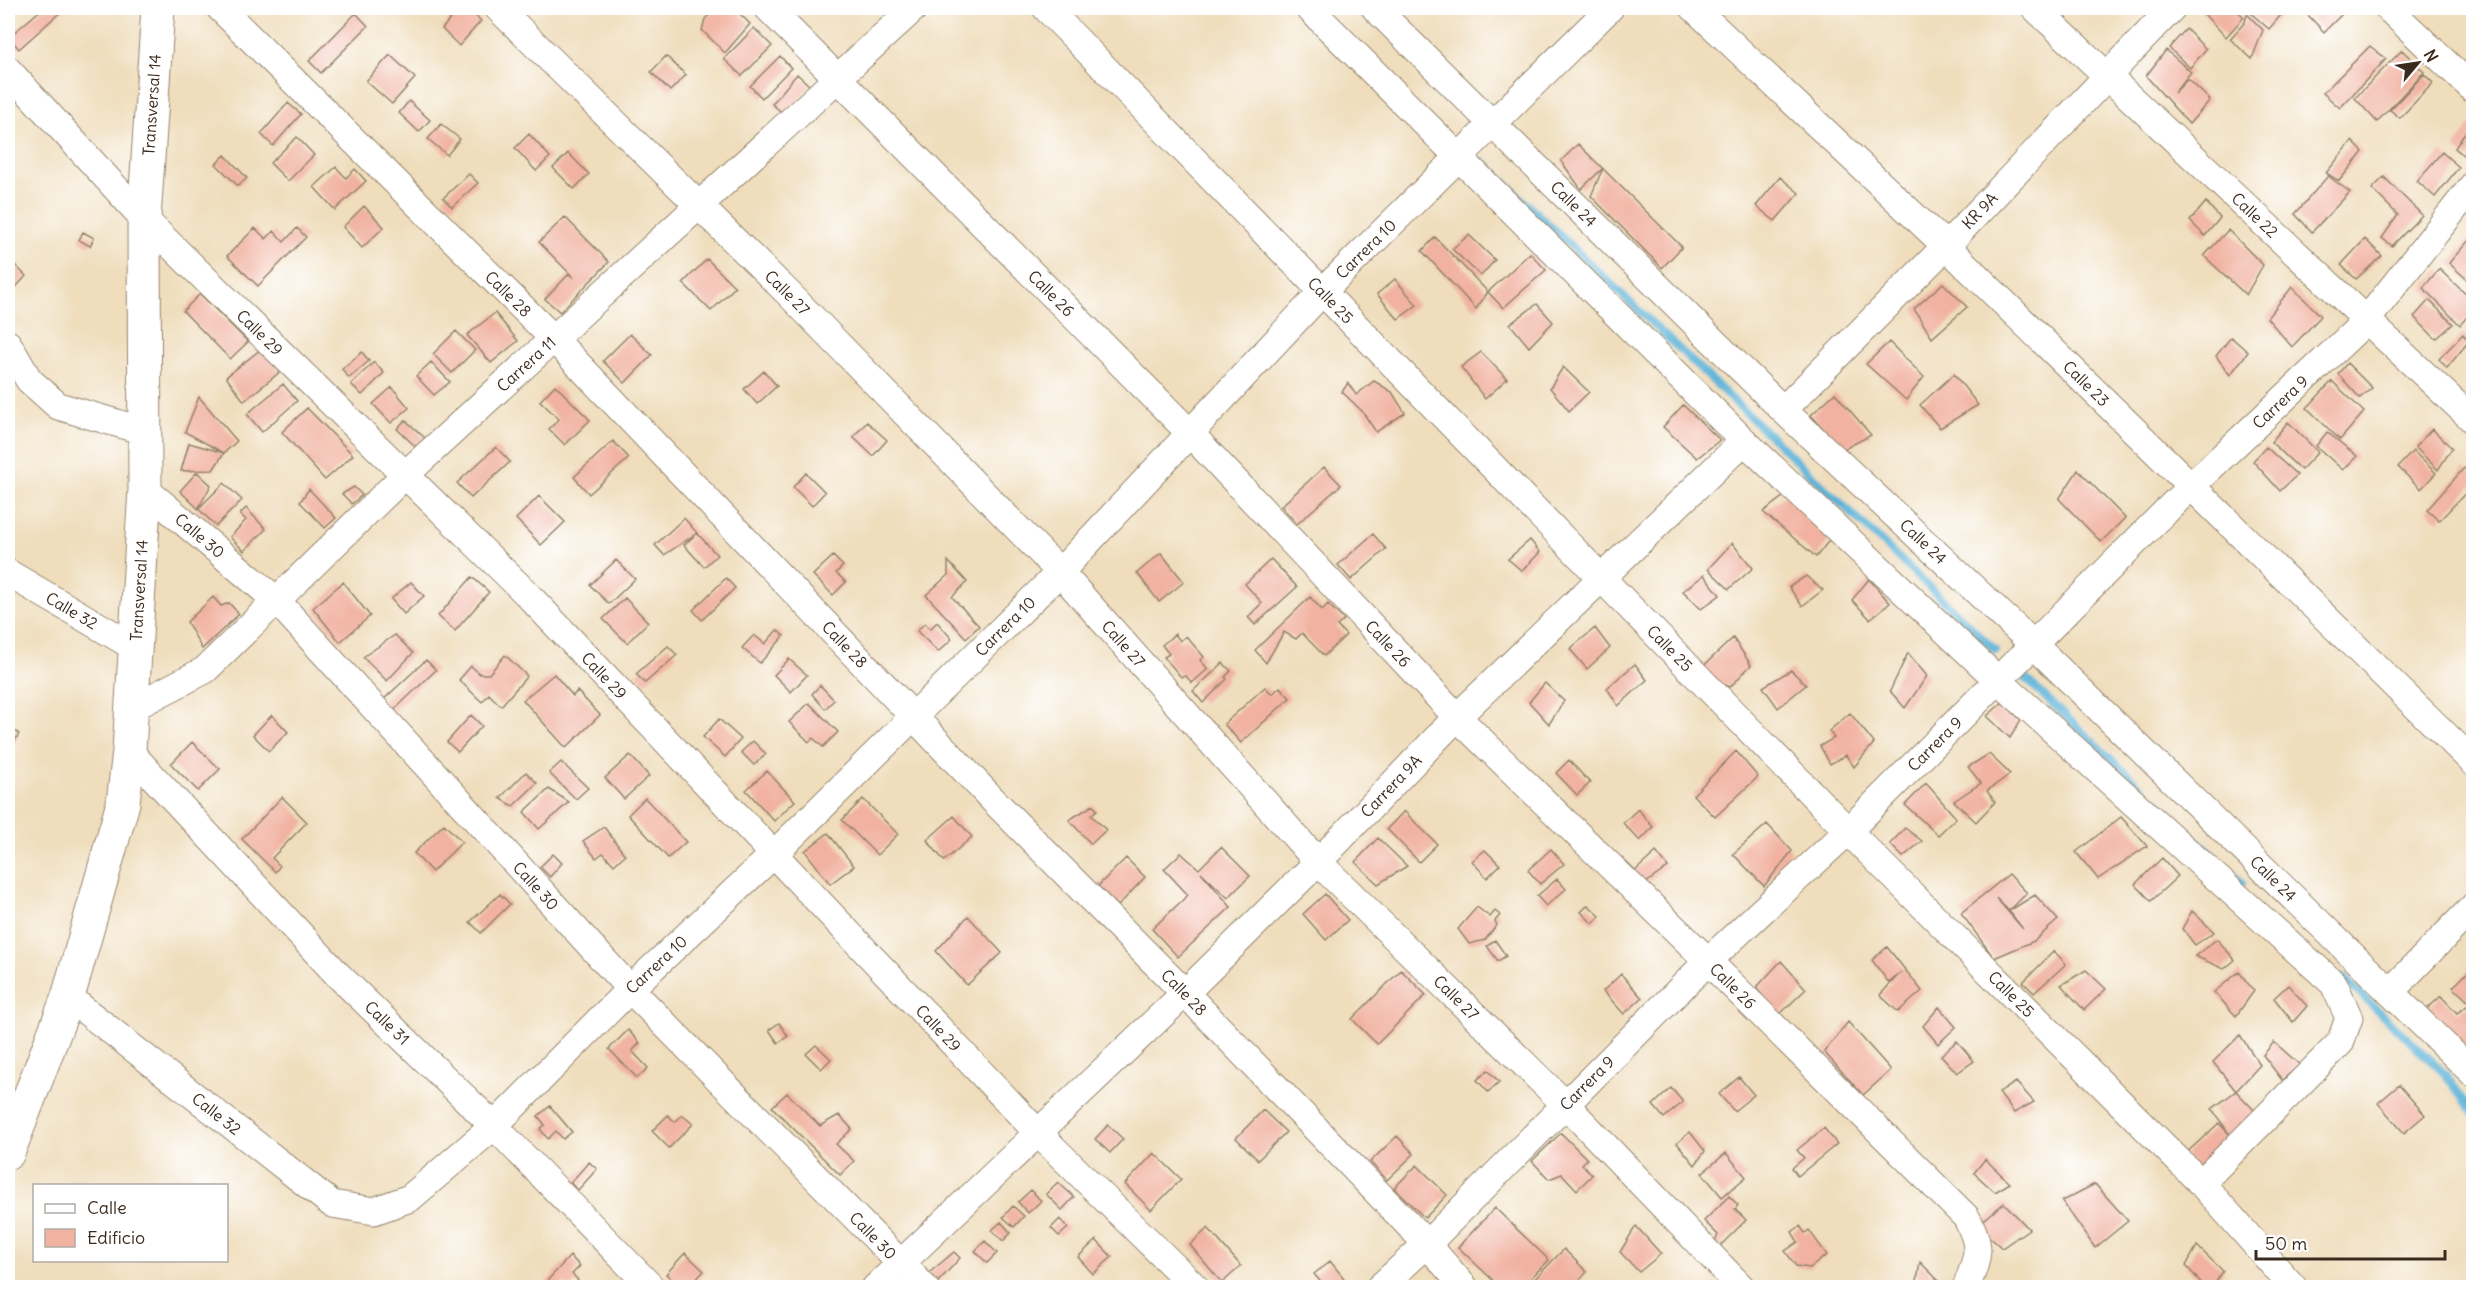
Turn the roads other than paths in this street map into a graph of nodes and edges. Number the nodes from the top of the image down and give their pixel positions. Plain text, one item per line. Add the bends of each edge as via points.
1 (158, 8) edge
2 (220, 8) edge
3 (498, 8) edge
4 (768, 8) edge
5 (914, 8) edge
6 (1046, 8) edge
7 (1309, 8) edge
8 (1375, 8) edge
9 (1610, 8) edge
10 (1694, 8) edge
11 (2034, 8) edge
12 (2172, 8) edge
13 (2388, 8) edge
14 (8, 70) edge
15 (2106, 77) junction
16 (838, 78) junction
17 (2474, 90) edge
18 (1489, 126) junction
19 (1459, 154) junction
20 (2474, 184) edge
21 (698, 205) junction
22 (144, 219) junction
23 (1946, 246) junction
24 (1323, 291) junction
25 (2366, 321) junction
26 (554, 338) junction
27 (8, 344) edge
28 (1783, 410) junction
29 (2474, 422) edge
30 (144, 431) junction
31 (1189, 432) junction
32 (1744, 441) junction
33 (405, 475) junction
34 (2190, 487) junction
35 (145, 489) junction
36 (1060, 572) junction
37 (8, 573) edge
38 (1603, 578) junction
39 (277, 601) junction
40 (2034, 645) junction
41 (136, 648) junction
42 (1999, 681) junction
43 (132, 708) junction
44 (914, 717) junction
45 (1457, 717) junction
46 (129, 752) junction
47 (2474, 763) edge
48 (1848, 831) junction
49 (774, 854) junction
50 (1318, 862) junction
51 (2474, 906) edge
52 (1708, 961) junction
53 (630, 989) junction
54 (2390, 992) junction
55 (1185, 993) junction
56 (68, 997) junction
57 (2474, 1074) edge
58 (1566, 1105) junction
59 (494, 1126) junction
60 (1039, 1134) junction
61 (8, 1153) edge
62 (2201, 1183) junction
63 (374, 1211) joint
64 (1427, 1244) junction
65 (901, 1264) junction
66 (652, 1287) edge
67 (875, 1287) edge
68 (925, 1287) edge
69 (1196, 1287) edge
70 (1379, 1287) edge
71 (1465, 1287) edge
72 (1742, 1287) edge
73 (1966, 1287) edge
74 (2294, 1287) edge

1 - 22 street, Transversal 14
2 - 26 street, Calle 28
3 - 21 street, Calle 27
4 - 16 street, Calle 26
5 - 16 street, Carrera 11
6 - 24 street, Calle 25
7 - 19 street
8 - 18 street, Calle 24
9 - 18 street, Carrera 10
10 - 23 street, Calle 23
11 - 15 street, Calle 22
12 - 15 street, KR 9A
13 - 17 street
14 - 22 street, Calle 29
15 - 23 street, KR 9A
15 - 25 street, Calle 22
16 - 21 street, Carrera 11
16 - 31 street, Calle 26
18 - 19 street, Carrera 10
18 - 28 street, Calle 24
19 - 24 street, Carrera 10
19 - 32 street
20 - 25 street, Carrera 9
21 - 26 street, Carrera 11
21 - 36 street, Calle 27
22 - 30 street, Transversal 14
22 - 33 street, Calle 29
23 - 28 street, KR 9A
23 - 34 street, Calle 23
24 - 31 street, Carrera 10
24 - 38 street, Calle 25
25 - 29 street, Calle 22
25 - 34 street, Carrera 9
26 - 33 street, Carrera 11
26 - 44 street, Calle 28
27 - 30 street via 29,380 58,406
28 - 40 street, Calle 24
30 - 35 street, Transversal 14
31 - 36 street, Carrera 10
31 - 45 street, Calle 26
32 - 38 street, Carrera 9A
32 - 42 street
33 - 39 street, Carrera 11
33 - 49 street, Calle 29 via 526,592
34 - 40 street, Carrera 9
34 - 47 street, Calle 23
35 - 39 street, Calle 30
35 - 41 street, Transversal 14
36 - 44 street, Carrera 10
36 - 50 street, Calle 27
37 - 41 street, Calle 32
38 - 45 street, Carrera 9A
38 - 48 street, Calle 25
39 - 43 street, Carrera 11 via 205,670
39 - 53 street, Calle 30
40 - 42 street, Carrera 9
40 - 54 street, Calle 24
41 - 43 street, Transversal 14
42 - 48 street, Carrera 9
42 - 62 street via 2334,984 2349,1018 2340,1043
43 - 46 street, Transversal 14
44 - 49 street, Carrera 10
44 - 55 street, Calle 28
45 - 50 street, Carrera 9A
45 - 52 street, Calle 26
46 - 56 street, Transversal 14 via 123,803
46 - 59 street, Calle 31 via 339,976
48 - 52 street, Carrera 9
48 - 62 street, Calle 25
49 - 53 street, Carrera 10
49 - 60 street, Calle 29
50 - 55 street, Carrera 9A
50 - 58 street, Calle 27
51 - 54 street
52 - 58 street, Carrera 9
52 - 73 street, Calle 26 via 1966,1217 1976,1235 1977,1257
53 - 59 street, Carrera 10
53 - 65 street, Calle 30
54 - 57 street, Calle 24
55 - 60 street, Carrera 9A
55 - 64 street, Calle 28
56 - 61 street, Transversal 14
56 - 63 street, Calle 32 via 332,1204
58 - 64 street, Carrera 9
58 - 72 street, Calle 27
59 - 63 street, Carrera 10 via 410,1198
59 - 66 street, Calle 31
60 - 65 street
60 - 69 street, Calle 29
62 - 74 street, Calle 25
64 - 70 street, Carrera 9
64 - 71 street, Calle 28
65 - 67 street
65 - 68 street, Calle 30

